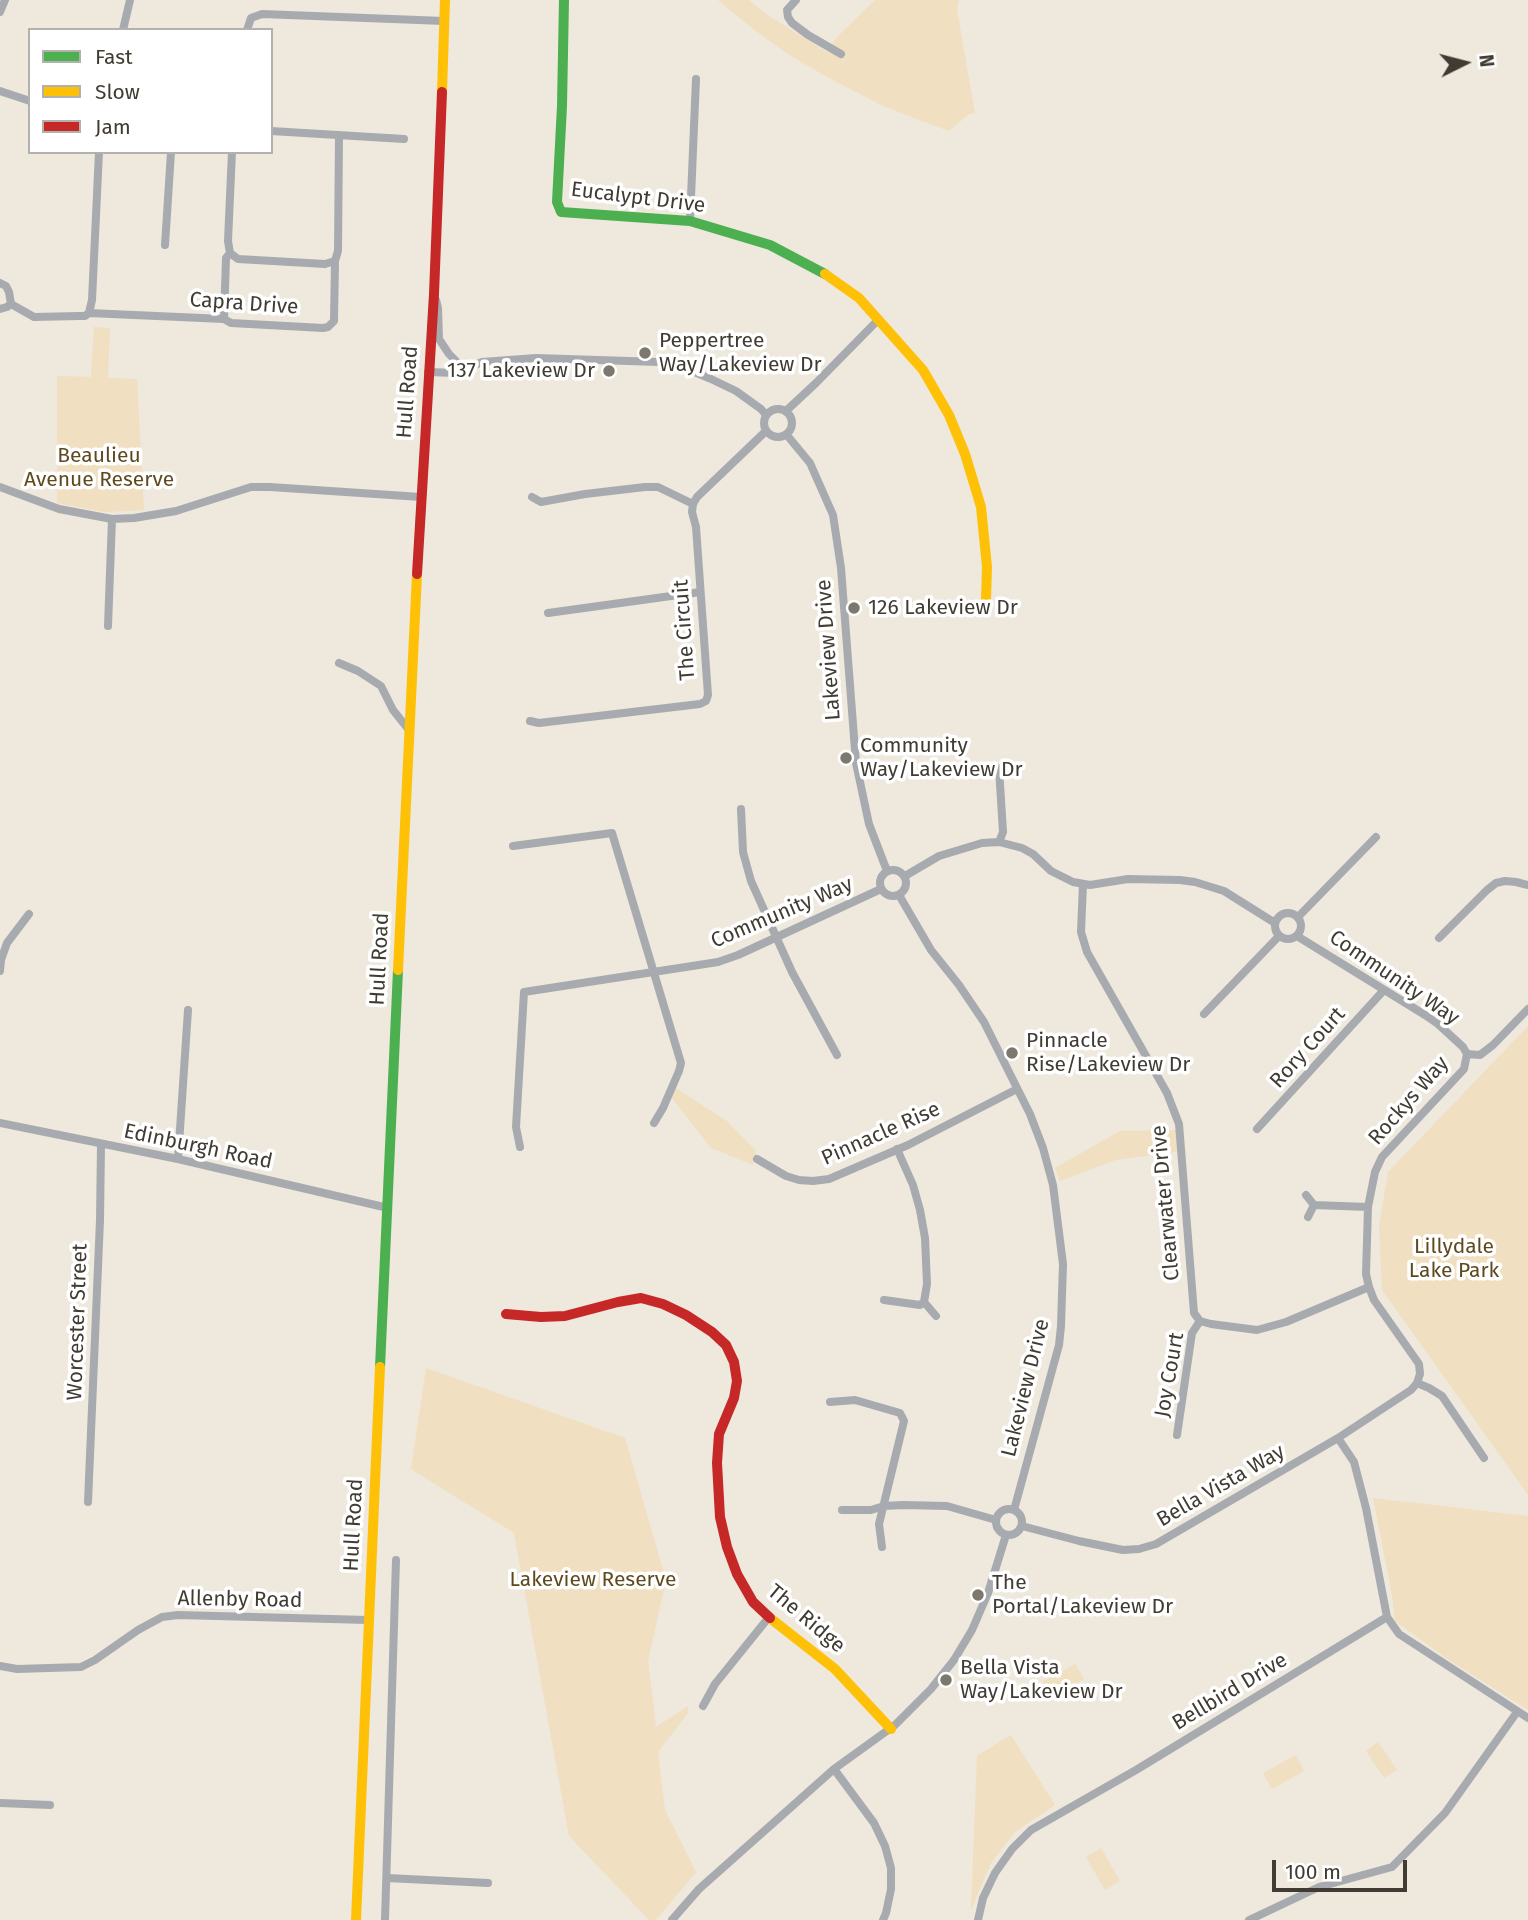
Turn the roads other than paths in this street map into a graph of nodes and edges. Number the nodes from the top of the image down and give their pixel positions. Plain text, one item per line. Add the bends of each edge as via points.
1 (5, 0) edge
2 (130, 0) edge
3 (445, 0) edge
4 (564, 0) edge
5 (796, 0) edge
6 (0, 12) edge
7 (444, 21) junction
8 (123, 28) edge
9 (248, 28) edge
10 (841, 54) dead end
11 (696, 79) dead end
12 (0, 91) edge
13 (28, 100) edge
14 (273, 131) edge
15 (339, 135) junction
16 (404, 139) dead end
17 (99, 154) edge
18 (171, 154) edge
19 (232, 154) edge
20 (690, 221) junction
21 (165, 246) dead end
22 (230, 253) junction
23 (335, 261) junction
24 (0, 283) edge
25 (434, 294) junction
26 (11, 304) junction
27 (0, 309) edge
28 (89, 313) junction
29 (879, 318) junction
30 (223, 319) junction
31 (465, 370) junction
32 (428, 372) junction
33 (786, 411) junction
34 (766, 415) junction
35 (766, 431) junction
36 (786, 435) junction
37 (0, 488) edge
38 (421, 497) junction
39 (532, 498) dead end
40 (693, 504) junction
41 (112, 519) junction
42 (700, 592) junction
43 (986, 598) dead end
44 (548, 613) dead end
45 (108, 626) dead end
46 (339, 663) dead end
47 (530, 721) dead end
48 (409, 730) junction
49 (999, 768) dead end
50 (741, 809) dead end
51 (1376, 837) dead end
52 (999, 842) junction
53 (513, 846) dead end
54 (887, 871) junction
55 (905, 876) junction
56 (1083, 884) junction
57 (1528, 885) edge
58 (881, 888) junction
59 (899, 895) junction
60 (29, 914) dead end
61 (1298, 917) junction
62 (1275, 922) junction
63 (1279, 936) junction
64 (1297, 936) junction
65 (777, 937) junction
66 (1439, 938) dead end
67 (0, 971) edge
68 (653, 971) junction
69 (1384, 990) junction
70 (1528, 1009) edge
71 (188, 1010) dead end
72 (1204, 1014) dead end
73 (1467, 1054) junction
74 (837, 1055) dead end
75 (1017, 1089) junction
76 (0, 1123) edge
77 (654, 1124) dead end
78 (1258, 1129) dead end
79 (101, 1144) junction
80 (520, 1147) dead end
81 (897, 1149) junction
82 (178, 1159) junction
83 (757, 1159) dead end
84 (1306, 1195) dead end
85 (1314, 1205) junction
86 (388, 1208) junction
87 (1368, 1208) junction
88 (1308, 1217) dead end
89 (1369, 1287) junction
90 (884, 1300) dead end
91 (924, 1302) junction
92 (506, 1314) dead end
93 (936, 1316) dead end
94 (1200, 1321) junction
95 (1417, 1383) junction
96 (830, 1402) dead end
97 (1177, 1435) dead end
98 (1338, 1438) junction
99 (1484, 1458) dead end
100 (88, 1502) dead end
101 (884, 1506) junction
102 (842, 1510) dead end
103 (1014, 1510) junction
104 (996, 1520) junction
105 (1022, 1526) junction
106 (1006, 1535) junction
107 (882, 1546) dead end
108 (396, 1560) dead end
109 (769, 1617) junction
110 (1387, 1617) junction
111 (368, 1620) junction
112 (0, 1666) edge
113 (703, 1706) dead end
114 (1517, 1712) junction
115 (1528, 1718) edge
116 (891, 1729) junction
117 (834, 1769) junction
118 (0, 1803) edge
119 (50, 1805) dead end
120 (387, 1878) junction
121 (488, 1883) dead end
122 (356, 1920) edge
123 (385, 1920) edge
124 (672, 1920) edge
125 (883, 1920) edge
126 (978, 1920) edge
127 (1249, 1920) edge

1 - 6 street
2 - 8 street
3 - 7 main road, Hull Road
4 - 20 main road, Eucalypt Drive via 557,202 561,212
5 - 10 street via 788,10 792,23
7 - 9 street via 262,14 251,18
7 - 25 main road, Hull Road
11 - 20 street
12 - 13 street
14 - 15 street
15 - 16 street
15 - 23 street, Capra Drive
17 - 28 street
18 - 21 street
19 - 22 street
20 - 29 main road, Eucalypt Drive via 770,245 803,261 834,279
22 - 23 street via 238,259
22 - 30 street
23 - 30 street, Capra Drive via 334,321 328,327
24 - 26 street via 6,286
25 - 31 street via 439,339
25 - 32 main road, Hull Road
26 - 27 street
26 - 28 street, Capra Drive via 34,317
28 - 30 street, Capra Drive
29 - 33 street
29 - 43 main road, Eucalypt Drive via 923,370 961,446 981,507
31 - 32 street
31 - 34 street via 482,362 536,358 659,362 685,368 736,391
32 - 38 main road, Hull Road
33 - 34 street via 773,409
33 - 36 street via 792,423
34 - 35 street
35 - 36 street via 778,437
35 - 40 street
36 - 54 street, Lakeview Drive via 810,463 833,515 856,763 869,824
37 - 41 street via 59,509
38 - 41 street via 251,487 176,511
38 - 48 main road, Hull Road
39 - 40 street via 541,502 645,486 658,487
40 - 42 street, The Circuit
41 - 45 street
42 - 44 street
42 - 47 street, The Circuit via 706,701
46 - 48 street via 381,686
48 - 86 main road, Hull Road
49 - 52 street via 1003,832
50 - 65 street via 743,852 751,881
51 - 61 street
52 - 55 street via 939,856
52 - 56 street via 1022,848 1062,878
53 - 68 street via 612,834
54 - 55 street via 897,870
54 - 58 street
55 - 59 street via 906,886
56 - 62 street via 1128,879 1195,882 1224,891
56 - 94 street, Clearwater Drive via 1081,932 1087,952 1167,1093 1179,1124 1192,1295
57 - 66 street via 1496,883
58 - 59 street via 888,895
58 - 65 street, Community Way
59 - 75 street, Lakeview Drive via 931,950 978,1012
60 - 67 street via 7,943
61 - 62 street via 1289,913
61 - 64 street via 1301,930
62 - 63 street
63 - 64 street
63 - 72 street
64 - 69 street, Community Way
65 - 68 street, Community Way via 718,962
65 - 74 street
68 - 77 street via 681,1063
68 - 80 street, Community Way via 524,992 516,1127
69 - 73 street, Community Way via 1438,1024
69 - 78 street, Rory Court
70 - 73 street, Rockys Way via 1480,1055
71 - 82 street
73 - 87 street, Rockys Way via 1464,1069 1382,1157
75 - 81 street, Pinnacle Rise
75 - 103 street, Lakeview Drive via 1053,1185 1063,1298 1059,1345
76 - 79 street, Edinburgh Road
79 - 82 street, Edinburgh Road
79 - 100 street, Worcester Street
81 - 83 street, Pinnacle Rise via 829,1179 813,1181 786,1176
81 - 91 street via 913,1185 923,1228 928,1263
82 - 86 street, Edinburgh Road
84 - 85 street
85 - 87 street
85 - 88 street
86 - 111 main road, Hull Road
87 - 89 street, Rockys Way
89 - 94 street via 1257,1330
89 - 95 street, Rockys Way via 1419,1364
90 - 91 street
91 - 93 street
92 - 109 main road, The Ridge via 565,1316 641,1298 686,1315 726,1345 737,1381 719,1434 720,1517 737,1574 753,1602
94 - 97 street, Joy Court via 1192,1333
95 - 98 street, Bella Vista Way
95 - 99 street via 1442,1396
96 - 101 street via 855,1400 900,1413 904,1421
98 - 105 street, Bella Vista Way via 1156,1544 1139,1549 1112,1548
98 - 110 street via 1354,1462
101 - 102 street
101 - 104 street via 947,1506
101 - 107 street via 879,1524
103 - 104 street via 1004,1510
103 - 105 street via 1021,1516
104 - 106 street via 999,1531
105 - 106 street via 1016,1534
106 - 116 street via 972,1630 954,1660
108 - 120 street, Hull Road
109 - 113 street
109 - 116 main road, The Ridge via 835,1670
110 - 114 street via 1399,1634
110 - 126 street, Bellbird Drive via 1031,1830 995,1873
111 - 112 street, Allenby Road via 178,1615 162,1617 81,1667
111 - 122 main road, Hull Road
114 - 115 street
114 - 127 street via 1444,1813 1392,1867 1319,1887
116 - 117 street
117 - 124 street via 699,1889
117 - 125 street via 886,1846 891,1889
118 - 119 street
120 - 121 street
120 - 123 street, Hull Road

